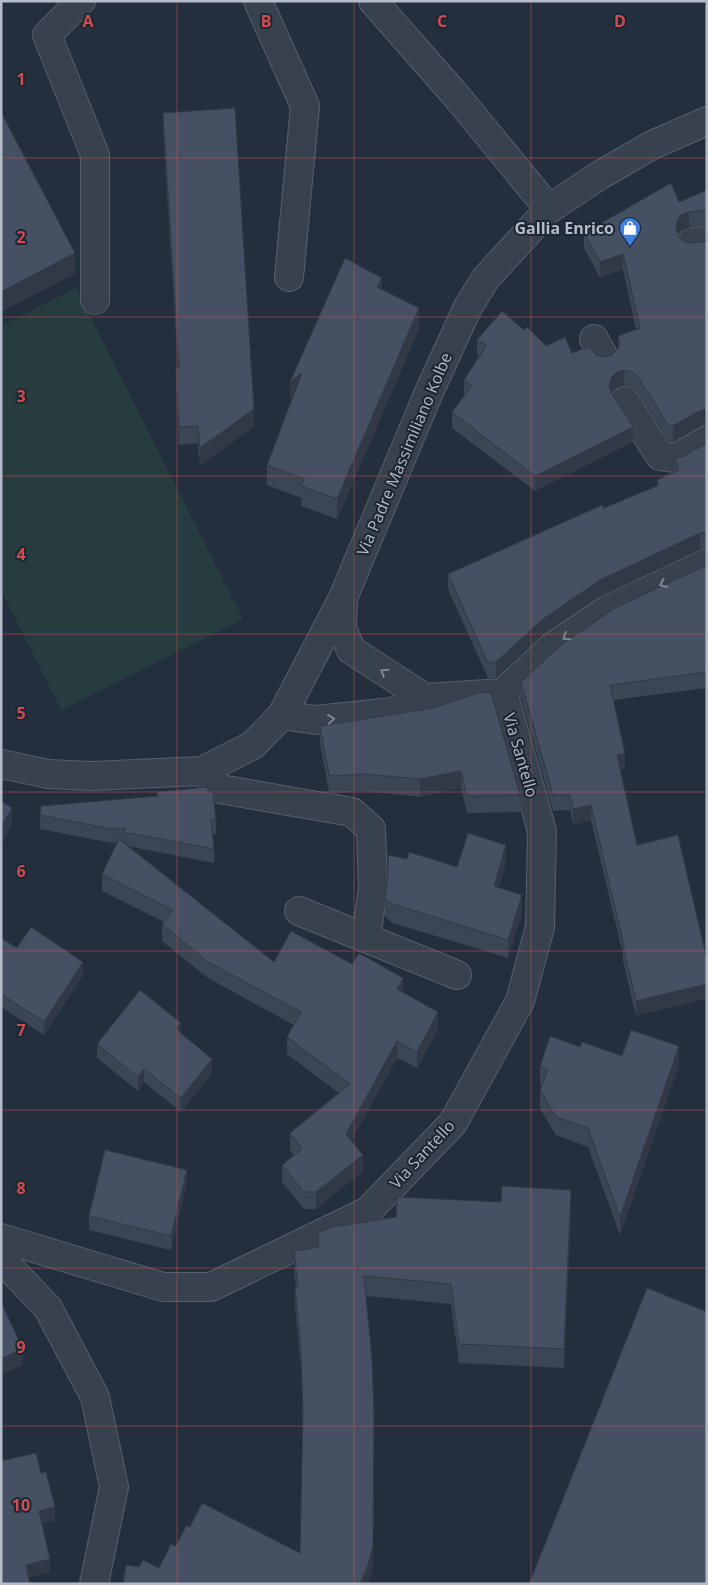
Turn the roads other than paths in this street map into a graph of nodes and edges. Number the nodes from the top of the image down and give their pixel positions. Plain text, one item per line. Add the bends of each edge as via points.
1 (258, 1) edge
2 (373, 1) edge
3 (77, 4) edge
4 (707, 120) edge
5 (549, 209) junction
6 (289, 277) dead end
7 (95, 300) dead end
8 (624, 400) dead end
9 (707, 440) edge
10 (707, 563) edge
11 (344, 598) junction
12 (503, 693) junction
13 (425, 698) junction
14 (282, 715) junction
15 (1, 764) edge
16 (202, 771) junction
17 (299, 911) dead end
18 (366, 938) junction
19 (457, 975) dead end
20 (1, 1240) edge
21 (94, 1584) edge

1 - 6 street via 305,106
2 - 5 street
3 - 7 street via 46,35 96,155
4 - 5 street, Via Padre Massimiliano Kolbe via 652,145 597,176
5 - 11 street, Via Padre Massimiliano Kolbe via 486,278 468,307 429,392
8 - 9 street via 660,456 676,458
10 -> 12 street via 607,610 552,647
13 -> 11 street via 351,650 342,628
11 - 14 street, Via Padre Massimiliano Kolbe
12 - 13 street
12 - 20 street, Via Santello via 542,831 540,927 520,1001 453,1123 368,1211 211,1287 163,1287
14 -> 13 street via 316,720 392,712
14 - 16 street, Via Padre Massimiliano Kolbe via 253,745
15 - 16 street via 48,774 92,776
16 - 18 street via 220,789 352,812 371,830 373,889
17 - 18 street
18 - 19 street
20 - 21 street via 7,1265 48,1308 95,1397 114,1487

